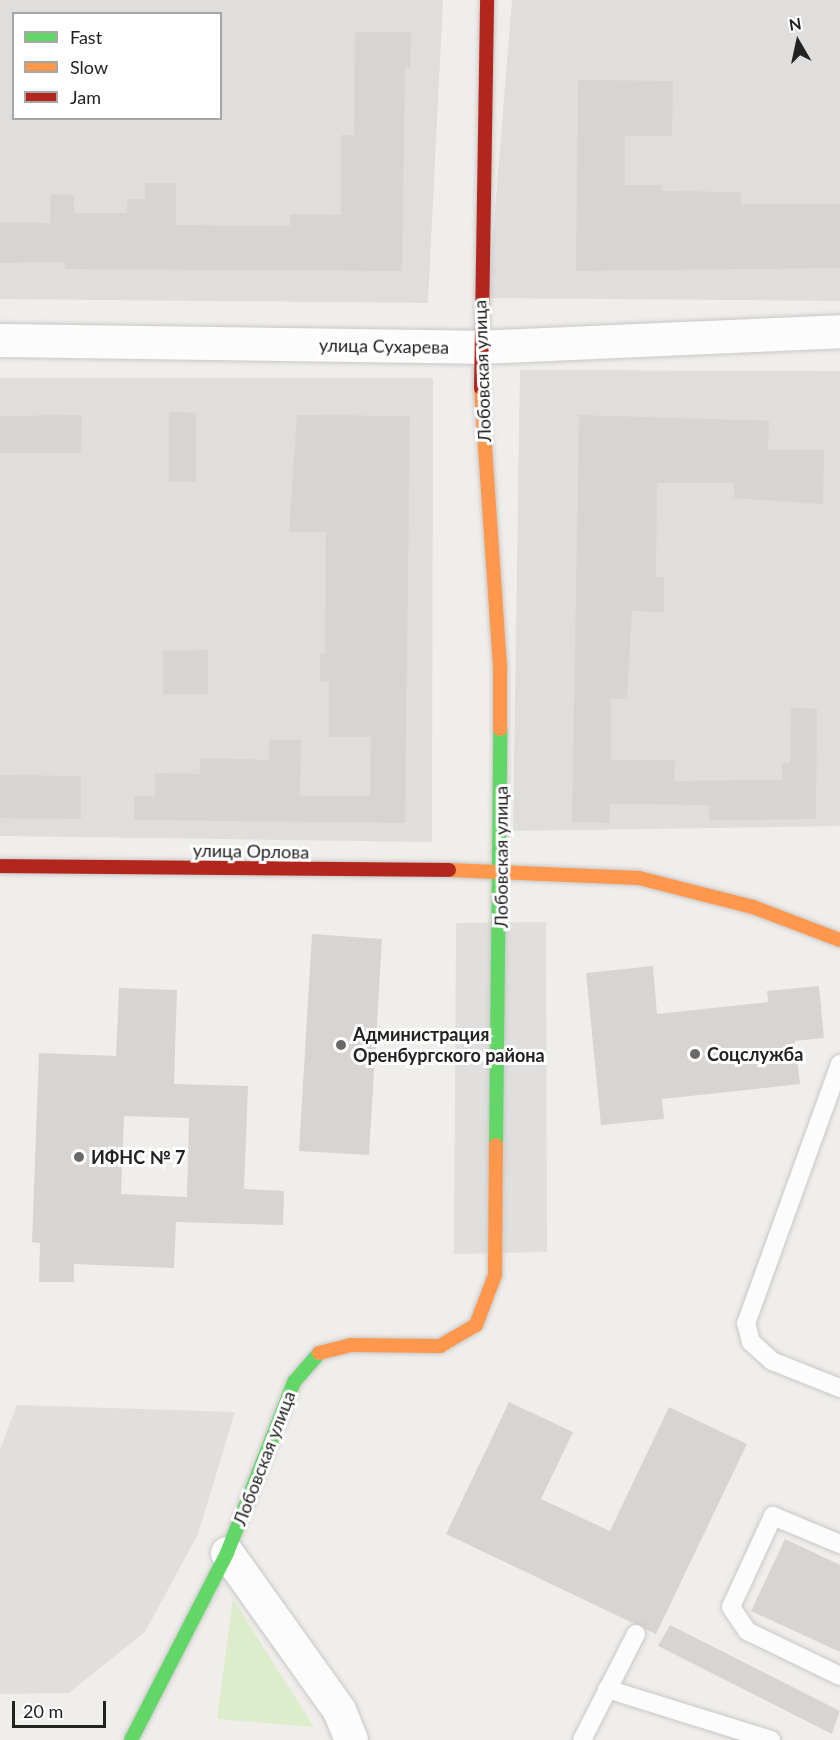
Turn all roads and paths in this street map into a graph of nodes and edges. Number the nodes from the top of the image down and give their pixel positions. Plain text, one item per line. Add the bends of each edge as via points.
1 (488, 0) edge
2 (840, 331) edge
3 (0, 340) edge
4 (478, 347) junction
5 (0, 866) edge
6 (502, 871) junction
7 (840, 940) edge
8 (840, 1064) edge
9 (840, 1388) edge
10 (840, 1544) edge
11 (227, 1553) junction
12 (636, 1634) dead end
13 (840, 1676) edge
14 (607, 1689) junction
15 (131, 1740) edge
16 (351, 1740) edge
17 (582, 1740) edge
18 (771, 1740) edge

1 - 4 street, Лобовская улица
2 - 4 street, улица Сухарева
3 - 4 street, улица Сухарева
4 - 6 street, Лобовская улица via 500,669
5 - 6 street, улица Орлова
6 - 7 street, улица Орлова via 639,878 753,907
6 - 11 street, Лобовская улица via 495,1275 476,1324 440,1346 350,1345 318,1353 294,1382
8 - 9 lane via 746,1323 751,1342 772,1361
10 - 13 lane via 773,1516 731,1607 747,1631
11 - 15 street, Лобовская улица
11 - 16 street via 339,1710
12 - 14 lane
14 - 17 lane
14 - 18 lane

